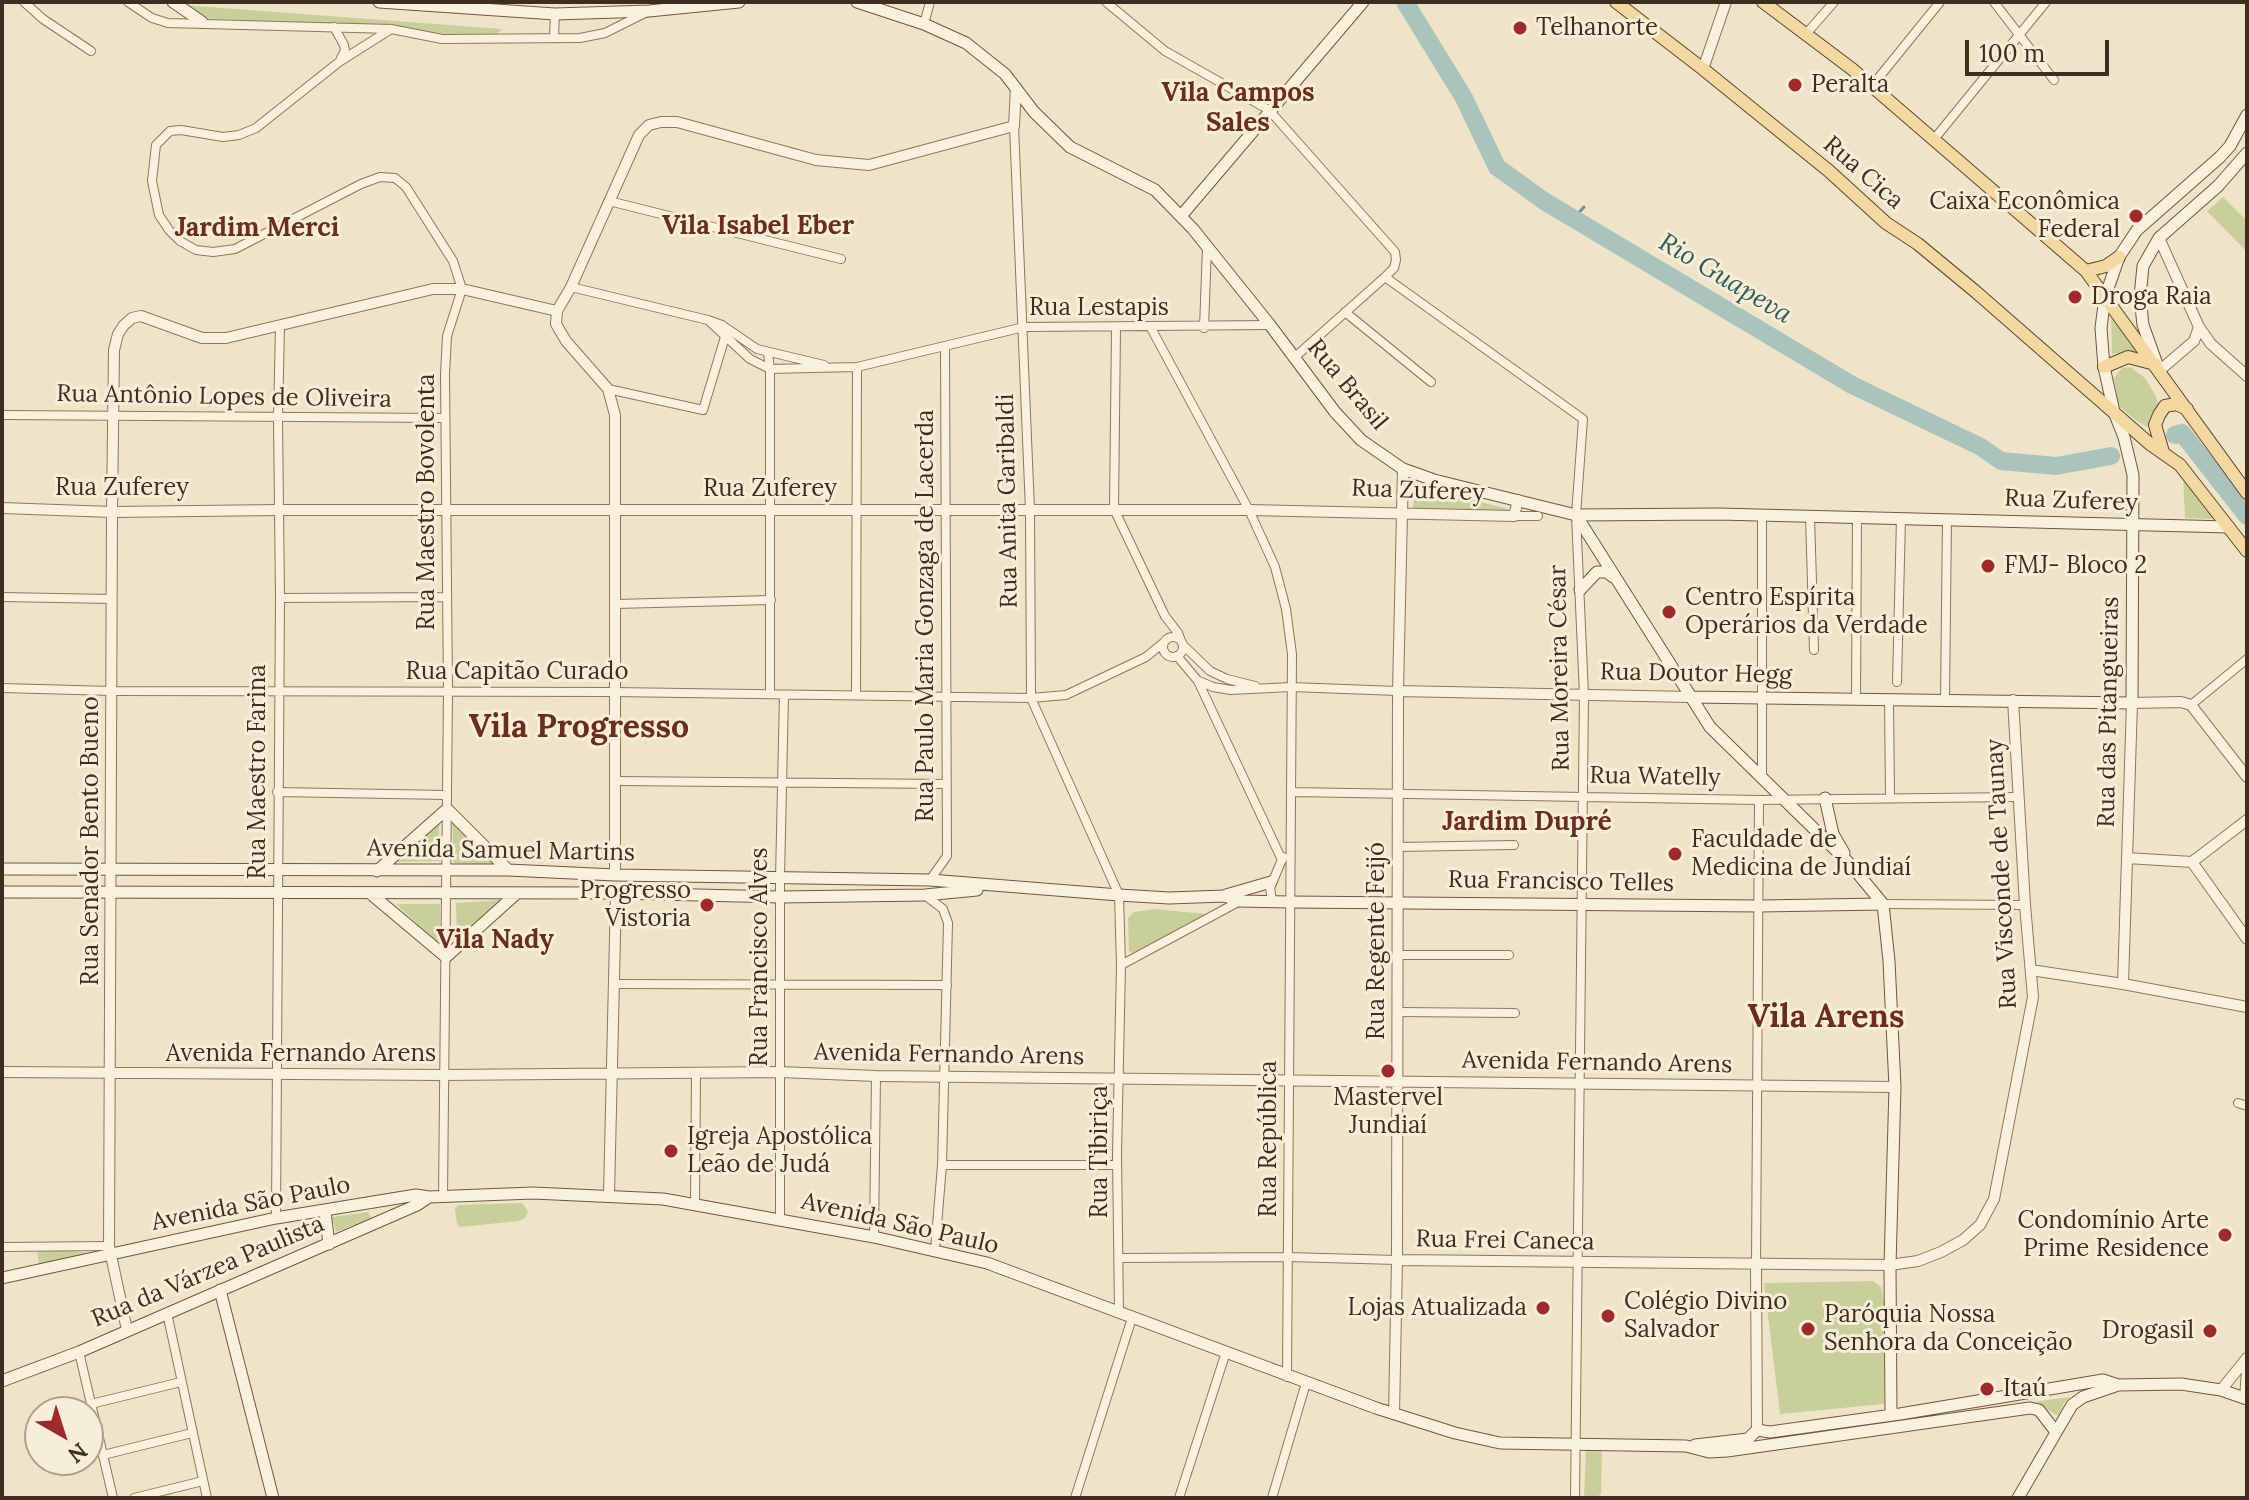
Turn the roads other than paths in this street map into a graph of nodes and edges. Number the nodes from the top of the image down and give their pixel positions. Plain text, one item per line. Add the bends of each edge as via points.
1 (24, 2) edge
2 (128, 2) edge
3 (173, 2) edge
4 (379, 2) edge
5 (739, 2) edge
6 (857, 2) edge
7 (930, 2) edge
8 (1106, 2) edge
9 (1363, 2) edge
10 (1616, 2) edge
11 (1726, 2) edge
12 (1763, 2) edge
13 (1834, 2) edge
14 (1940, 2) edge
15 (1994, 2) edge
16 (2046, 2) edge
17 (454, 4) edge
18 (493, 6) edge
19 (649, 11) junction
20 (555, 14) junction
21 (202, 22) junction
22 (924, 24) junction
23 (334, 27) junction
24 (391, 29) junction
25 (1806, 34) junction
26 (2018, 35) junction
27 (554, 37) junction
28 (91, 51) dead end
29 (339, 62) junction
30 (1703, 69) junction
31 (2054, 80) dead end
32 (1872, 86) junction
33 (1016, 87) junction
34 (1269, 110) junction
35 (2247, 115) edge
36 (1014, 126) junction
37 (1935, 138) junction
38 (2247, 153) edge
39 (609, 201) junction
40 (1181, 216) junction
41 (2159, 238) junction
42 (1207, 247) junction
43 (2119, 257) junction
44 (841, 259) dead end
45 (2086, 271) junction
46 (1385, 277) junction
47 (571, 287) junction
48 (462, 289) junction
49 (2105, 297) junction
50 (557, 311) junction
51 (1345, 312) junction
52 (708, 320) junction
53 (1270, 325) junction
54 (280, 326) junction
55 (1024, 327) junction
56 (2199, 327) junction
57 (1116, 328) junction
58 (1151, 328) junction
59 (1204, 328) junction
60 (725, 337) junction
61 (945, 347) junction
62 (768, 353) junction
63 (1295, 357) junction
64 (837, 367) junction
65 (857, 367) junction
66 (2104, 367) junction
67 (2157, 368) junction
68 (770, 369) junction
69 (2246, 374) edge
70 (1431, 382) dead end
71 (608, 389) junction
72 (2187, 409) junction
73 (2114, 412) junction
74 (2, 415) edge
75 (114, 415) junction
76 (445, 418) junction
77 (278, 419) junction
78 (2164, 453) junction
79 (1403, 469) junction
80 (2247, 493) edge
81 (1518, 500) junction
82 (2, 508) edge
83 (944, 509) junction
84 (1114, 509) junction
85 (278, 510) junction
86 (857, 510) junction
87 (1030, 510) junction
88 (1249, 510) junction
89 (448, 511) junction
90 (617, 511) junction
91 (112, 512) junction
92 (770, 512) junction
93 (1401, 512) junction
94 (1576, 515) junction
95 (1762, 515) junction
96 (1514, 516) junction
97 (1538, 516) dead end
98 (1810, 516) junction
99 (1857, 517) junction
100 (1901, 518) junction
101 (1947, 519) junction
102 (2134, 525) junction
103 (2229, 527) junction
104 (2247, 551) edge
105 (1617, 580) junction
106 (1580, 590) junction
107 (2, 597) edge
108 (446, 597) junction
109 (280, 598) junction
110 (112, 599) junction
111 (771, 600) junction
112 (616, 604) junction
113 (1165, 616) junction
114 (1164, 641) junction
115 (1182, 643) junction
116 (1814, 650) dead end
117 (1173, 656) junction
118 (1146, 657) junction
119 (2247, 659) edge
120 (1198, 681) junction
121 (1897, 682) dead end
122 (1259, 687) junction
123 (1291, 687) junction
124 (2, 688) edge
125 (112, 691) junction
126 (278, 691) junction
127 (448, 691) junction
128 (1398, 691) junction
129 (614, 692) junction
130 (770, 694) junction
131 (784, 695) junction
132 (856, 695) junction
133 (1584, 695) junction
134 (945, 697) junction
135 (1690, 697) junction
136 (1761, 697) junction
137 (1031, 698) junction
138 (1856, 699) junction
139 (1889, 699) junction
140 (1945, 699) junction
141 (2013, 700) junction
142 (2132, 703) junction
143 (2191, 705) junction
144 (1762, 777) junction
145 (2247, 777) edge
146 (614, 781) junction
147 (781, 782) junction
148 (947, 784) junction
149 (277, 792) junction
150 (1292, 792) junction
151 (1398, 794) junction
152 (447, 795) junction
153 (1581, 795) junction
154 (2017, 797) junction
155 (1825, 798) junction
156 (1890, 798) junction
157 (1784, 799) junction
158 (1759, 800) junction
159 (447, 809) junction
160 (2247, 820) edge
161 (1289, 837) junction
162 (1514, 845) dead end
163 (1397, 847) junction
164 (2127, 858) junction
165 (1282, 860) junction
166 (2192, 862) junction
167 (1850, 864) junction
168 (2, 869) edge
169 (109, 869) junction
170 (447, 869) junction
171 (508, 870) junction
172 (278, 871) junction
173 (377, 871) junction
174 (615, 875) junction
175 (780, 878) junction
176 (930, 880) junction
177 (1272, 880) junction
178 (1290, 884) junction
179 (1000, 887) junction
180 (2, 892) edge
181 (110, 892) junction
182 (278, 892) junction
183 (616, 893) junction
184 (370, 894) junction
185 (447, 894) junction
186 (516, 894) junction
187 (925, 895) junction
188 (1119, 895) junction
189 (1224, 896) junction
190 (780, 897) junction
191 (1272, 900) junction
192 (1240, 901) junction
193 (1289, 902) junction
194 (1397, 902) junction
195 (1582, 904) junction
196 (1883, 904) junction
197 (2025, 905) junction
198 (1760, 906) junction
199 (2247, 939) edge
200 (1397, 955) junction
201 (1509, 955) dead end
202 (446, 957) junction
203 (1121, 965) junction
204 (2031, 970) junction
205 (613, 984) junction
206 (2123, 984) junction
207 (780, 985) junction
208 (947, 985) junction
209 (2247, 1007) edge
210 (1397, 1012) junction
211 (1515, 1013) dead end
212 (2, 1072) edge
213 (110, 1072) junction
214 (780, 1072) junction
215 (278, 1073) junction
216 (611, 1073) junction
217 (696, 1073) junction
218 (443, 1075) junction
219 (876, 1076) junction
220 (945, 1077) junction
221 (1120, 1078) junction
222 (1290, 1079) junction
223 (1397, 1080) junction
224 (1579, 1081) junction
225 (1757, 1086) junction
226 (1895, 1087) junction
227 (942, 1165) junction
228 (1117, 1165) junction
229 (609, 1195) junction
230 (429, 1197) junction
231 (443, 1197) junction
232 (695, 1204) junction
233 (325, 1212) junction
234 (276, 1218) junction
235 (780, 1220) junction
236 (874, 1237) junction
237 (329, 1244) junction
238 (2, 1247) edge
239 (935, 1250) junction
240 (110, 1251) junction
241 (1288, 1257) junction
242 (1120, 1258) junction
243 (1397, 1260) junction
244 (1577, 1262) junction
245 (1756, 1265) junction
246 (1890, 1265) junction
247 (2, 1278) edge
248 (220, 1290) junction
249 (167, 1313) junction
250 (1119, 1313) junction
251 (1132, 1318) junction
252 (127, 1330) junction
253 (79, 1352) junction
254 (1226, 1352) junction
255 (2247, 1358) edge
256 (2247, 1371) edge
257 (1287, 1377) junction
258 (2, 1381) edge
259 (181, 1382) junction
260 (1306, 1383) junction
261 (2118, 1385) junction
262 (2221, 1390) junction
263 (89, 1396) edge
264 (2246, 1399) edge
265 (104, 1401) edge
266 (1394, 1414) junction
267 (1891, 1415) junction
268 (1757, 1430) junction
269 (2056, 1432) junction
270 (192, 1433) junction
271 (1837, 1437) junction
272 (1576, 1445) junction
273 (1686, 1446) junction
274 (104, 1455) edge
275 (104, 1459) edge
276 (203, 1481) junction
277 (113, 1498) edge
278 (134, 1498) edge
279 (207, 1498) edge
280 (273, 1498) edge
281 (1075, 1498) edge
282 (1179, 1498) edge
283 (1272, 1498) edge
284 (1575, 1498) edge
285 (2021, 1498) edge

1 - 28 street
2 - 21 street via 168,23
3 - 21 main road
4 - 17 main road
5 - 19 main road
6 - 22 main road, Rua Brasil
7 - 22 street
8 - 34 street via 1165,51
9 - 34 main road
10 - 30 main road, Rua Cica
11 - 30 street
12 - 25 main road
13 - 25 street
14 - 32 street
15 - 26 street
16 - 26 street
17 - 18 main road
18 - 20 main road
19 - 20 main road
19 - 27 street via 605,33
20 - 27 street
21 - 23 street
22 - 33 main road, Rua Brasil via 966,43
23 - 24 street
23 - 29 street via 345,51
24 - 27 street via 442,39
24 - 29 street
25 - 32 main road
26 - 31 street
26 - 37 street
29 - 48 street via 256,128 223,137 181,130 162,137 152,163 159,215 180,241 196,250 235,249 361,184 395,178 453,261
30 - 73 main road, Rua Cica
32 - 37 main road
33 - 36 street, Rua Anita Garibaldi
33 - 40 main road, Rua Brasil via 1070,147 1155,190
34 - 40 main road
34 - 46 street via 1395,252 1394,268
35 - 43 main road, Rua das Pitangueiras via 2230,146 2137,230
36 - 39 street via 894,160 850,165 661,122 639,135
36 - 55 street, Rua Anita Garibaldi
37 - 45 main road
38 - 41 main road
39 - 44 street
39 - 47 street
40 - 42 main road, Rua Brasil
41 - 56 street
41 - 67 main road via 2143,266 2140,297
42 - 53 main road, Rua Brasil
42 - 59 street
43 - 45 main road
43 - 49 main road, Rua das Pitangueiras
45 - 49 main road
46 - 51 street
46 - 94 street, Rua Moreira César via 1583,419
47 - 50 street
47 - 52 street, Rua Lestapis
48 - 50 street
48 - 54 street via 401,295
48 - 76 street, Rua Maestro Bovolenta via 447,336
49 - 66 main road, Rua das Pitangueiras
49 - 67 main road
50 - 71 street via 556,324 566,341
51 - 63 street
51 - 70 street
52 - 60 street
52 - 62 street, Rua Lestapis
53 - 59 street, Rua Lestapis
53 - 63 main road, Rua Brasil
54 - 75 street, Rua Senador Bento Bueno via 202,338 141,316 132,318 114,350
54 - 77 street, Rua Maestro Farina
55 - 57 street, Rua Lestapis
55 - 61 street, Rua Lestapis
55 - 87 street, Rua Anita Garibaldi
56 - 67 street via 2194,341
56 - 69 street
57 - 58 street, Rua Lestapis
57 - 84 street
58 - 59 street, Rua Lestapis
58 - 88 street
60 - 68 street
60 - 71 street via 703,410
61 - 65 street, Rua Lestapis
61 - 83 street, Rua Paulo Maria Gonzaga de Lacerda
62 - 64 street, Rua Lestapis
62 - 68 street
63 - 79 main road, Rua Brasil via 1361,440
64 - 65 street, Rua Lestapis
64 - 68 street, Rua Lestapis
65 - 86 street
66 - 67 main road via 2128,357
66 - 73 main road, Rua das Pitangueiras
67 - 72 main road
68 - 92 street
71 - 90 street via 615,415
72 - 78 main road via 2165,406 2159,415 2155,425
72 - 80 main road
73 - 78 main road, Rua Cica
73 - 102 main road, Rua das Pitangueiras via 2131,463
74 - 75 street, Rua Antônio Lopes de Oliveira
75 - 77 street, Rua Antônio Lopes de Oliveira
75 - 91 street, Rua Senador Bento Bueno
76 - 77 street, Rua Antônio Lopes de Oliveira
76 - 89 street, Rua Maestro Bovolenta
77 - 85 street, Rua Maestro Farina
78 - 103 main road, Rua Cica via 2180,465
79 - 81 main road, Rua Brasil
79 - 93 street, Rua Regente Feijó
81 - 94 main road, Rua Brasil
81 - 96 street
82 - 91 street, Rua Zuferey
83 - 86 street, Rua Zuferey
83 - 87 street, Rua Zuferey
83 - 134 street, Rua Paulo Maria Gonzaga de Lacerda
84 - 87 street, Rua Zuferey
84 - 88 street, Rua Zuferey
84 - 113 street, Rua Doutor Hegg
85 - 89 street, Rua Zuferey
85 - 91 street, Rua Zuferey
85 - 109 street, Rua Maestro Farina
86 - 92 street, Rua Zuferey
86 - 132 street
87 - 137 street, Rua Anita Garibaldi
88 - 93 street, Rua Zuferey
88 - 123 street via 1275,567 1286,609
89 - 90 street, Rua Zuferey
89 - 108 street, Rua Maestro Bovolenta
90 - 92 street, Rua Zuferey
90 - 112 street
91 - 110 street, Rua Senador Bento Bueno
92 - 111 street
93 - 96 street, Rua Zuferey
93 - 128 street, Rua Regente Feijó
94 - 95 main road, Rua Zuferey
94 - 105 main road
94 - 106 street, Rua Moreira César
95 - 98 main road, Rua Zuferey
95 - 136 street
96 - 97 street, Rua Zuferey
98 - 99 main road, Rua Zuferey
98 - 116 street
99 - 100 main road, Rua Zuferey
99 - 138 street
100 - 101 main road, Rua Zuferey
100 - 121 street
101 - 102 main road, Rua Zuferey
101 - 140 street
102 - 103 main road, Rua Zuferey
102 - 142 main road, Rua das Pitangueiras
103 - 104 main road, Rua Cica
105 - 106 main road via 1597,572
105 - 135 main road
106 - 133 street, Rua Moreira César
107 - 110 street
108 - 109 street
108 - 127 street, Rua Maestro Bovolenta
109 - 126 street, Rua Maestro Farina
110 - 125 street, Rua Senador Bento Bueno
111 - 112 street
111 - 130 street
112 - 129 street
113 - 114 street
113 - 115 street, Rua Doutor Hegg
114 - 115 street via 1172,637
114 - 117 street via 1163,651
114 - 118 street
115 - 117 street
115 - 122 street, Rua Doutor Hegg via 1210,671
117 - 118 street
117 - 120 street
118 - 137 street, Rua Capitão Curado via 1066,695
119 - 143 street
120 - 122 street, Rua Doutor Hegg via 1231,690
120 - 165 street
122 - 123 street, Rua Doutor Hegg
123 - 128 street, Rua Doutor Hegg
123 - 150 street
124 - 125 street, Rua Capitão Curado
125 - 126 street, Rua Capitão Curado
125 - 169 street, Rua Senador Bento Bueno
126 - 127 street, Rua Capitão Curado
126 - 149 street, Rua Maestro Farina
127 - 129 street, Rua Capitão Curado
127 - 152 street, Rua Maestro Bovolenta
128 - 133 street, Rua Doutor Hegg
128 - 151 street, Rua Regente Feijó
129 - 130 street, Rua Capitão Curado
129 - 146 street
130 - 131 street, Rua Capitão Curado
131 - 132 street, Rua Capitão Curado
131 - 147 street, Rua Francisco Alves
132 - 134 street, Rua Capitão Curado
133 - 135 street, Rua Doutor Hegg
133 - 153 street, Rua Moreira César
134 - 137 street, Rua Capitão Curado
134 - 148 street, Rua Paulo Maria Gonzaga de Lacerda
135 - 136 main road, Rua Doutor Hegg
135 - 144 main road via 1710,727
136 - 138 main road, Rua Doutor Hegg
136 - 144 street
137 - 188 street, Rua Anita Garibaldi
138 - 139 main road, Rua Doutor Hegg
139 - 140 main road, Rua Doutor Hegg
139 - 156 street
140 - 141 main road, Rua Doutor Hegg
141 - 142 main road, Rua Doutor Hegg
141 - 154 street, Rua Visconde de Taunay
142 - 143 street
142 - 164 street, Rua das Pitangueiras
143 - 145 street
144 - 157 main road
146 - 147 street
146 - 174 street
147 - 148 street
147 - 175 street, Rua Francisco Alves
148 - 176 street, Rua Paulo Maria Gonzaga de Lacerda via 947,856
149 - 152 street
149 - 172 street, Rua Maestro Farina
150 - 151 street, Rua Watelly
150 - 161 street
151 - 153 street, Rua Watelly
151 - 163 street, Rua Regente Feijó
152 - 159 street, Rua Maestro Bovolenta
153 - 158 street, Rua Watelly
153 - 195 street, Rua Moreira César
154 - 156 street, Rua Watelly
154 - 197 street, Rua Visconde de Taunay
155 - 156 street, Rua Watelly
155 - 157 street, Rua Watelly
155 - 167 main road via 1833,834
157 - 158 street, Rua Watelly
157 - 167 main road
158 - 198 street
159 - 170 street, Rua Maestro Bovolenta
159 - 171 main road
159 - 173 main road
160 - 166 street
161 - 165 street
161 - 178 street, Rua República
162 - 163 street
163 - 194 street, Rua Regente Feijó
164 - 166 street
164 - 206 street, Rua das Pitangueiras
165 - 177 street
166 - 199 street
167 - 196 main road
168 - 169 main road, Avenida Samuel Martins
169 - 172 main road, Avenida Samuel Martins
169 - 181 street, Rua Senador Bento Bueno
170 - 171 main road, Avenida Samuel Martins
170 - 173 main road, Avenida Samuel Martins
170 - 185 street, Rua Maestro Bovolenta
171 - 174 main road, Avenida Samuel Martins
172 - 173 main road, Avenida Samuel Martins
172 - 182 street, Rua Maestro Farina
174 - 175 main road, Avenida Samuel Martins
175 - 176 main road, Avenida Samuel Martins
175 - 190 street, Rua Francisco Alves
176 - 179 main road, Avenida Samuel Martins
176 - 187 main road
177 - 178 street
177 - 189 main road
177 - 191 street
178 - 193 street, Rua República
179 - 187 main road, Avenida Samuel Martins
179 - 188 main road, Avenida Samuel Martins
180 - 181 main road, Avenida Samuel Martins
181 - 182 main road, Avenida Samuel Martins
181 - 213 street, Rua Senador Bento Bueno
182 - 184 main road, Avenida Samuel Martins
182 - 215 street, Rua Maestro Farina
183 - 186 main road, Avenida Samuel Martins
183 - 190 main road, Avenida Samuel Martins
183 - 205 street
184 - 185 main road, Avenida Samuel Martins
184 - 202 main road
185 - 186 main road, Avenida Samuel Martins
185 - 202 street, Rua Maestro Bovolenta
186 - 202 main road
187 - 190 main road, Avenida Samuel Martins
187 - 208 street via 943,909 948,923
188 - 189 main road, Avenida Samuel Martins
188 - 203 street, Rua Tibiriça
189 - 192 main road, Avenida Samuel Martins
190 - 207 street, Rua Francisco Alves
191 - 192 main road, Avenida Samuel Martins
191 - 193 main road, Avenida Samuel Martins
192 - 203 street
193 - 194 main road, Rua Francisco Telles
193 - 222 street, Rua República
194 - 195 main road, Rua Francisco Telles
194 - 200 street, Rua Regente Feijó
195 - 198 main road, Rua Francisco Telles
195 - 224 street, Rua Moreira César
196 - 197 street, Rua Francisco Telles
196 - 198 main road, Rua Francisco Telles
196 - 226 main road
197 - 204 street, Rua Visconde de Taunay
198 - 225 street
200 - 201 street
200 - 210 street, Rua Regente Feijó
202 - 218 street, Rua Maestro Bovolenta
203 - 221 street, Rua Tibiriça
204 - 206 street
204 - 246 street, Rua Visconde de Taunay via 2030,1019 1988,1213 1963,1240 1941,1252
205 - 207 street
205 - 216 street
206 - 209 street
207 - 208 street
207 - 214 street, Rua Francisco Alves
208 - 220 street
210 - 211 street
210 - 223 street, Rua Regente Feijó
212 - 213 street, Avenida Fernando Arens
213 - 215 street, Avenida Fernando Arens
213 - 240 street, Rua Senador Bento Bueno
214 - 217 street, Avenida Fernando Arens
214 - 219 street, Avenida Fernando Arens
214 - 235 street, Rua Francisco Alves
215 - 218 street, Avenida Fernando Arens
215 - 234 street, Rua Maestro Farina
216 - 217 street, Avenida Fernando Arens
216 - 218 street, Avenida Fernando Arens
216 - 229 street
217 - 232 street
218 - 231 street, Rua Maestro Bovolenta
219 - 220 street, Avenida Fernando Arens
219 - 236 street
220 - 221 street, Avenida Fernando Arens
220 - 227 street
221 - 222 street, Avenida Fernando Arens
221 - 228 street, Rua Tibiriça
222 - 223 street, Avenida Fernando Arens
222 - 241 street, Rua República
223 - 224 street, Avenida Fernando Arens
223 - 243 street, Rua Regente Feijó
224 - 225 street, Avenida Fernando Arens
224 - 244 street, Rua Moreira César
225 - 226 street, Avenida Fernando Arens
225 - 245 street
226 - 246 main road
227 - 228 street
227 - 239 street
228 - 242 street, Rua Tibiriça
229 - 231 main road, Avenida São Paulo
229 - 232 main road, Avenida São Paulo
230 - 231 main road, Avenida São Paulo
230 - 233 main road, Avenida São Paulo
230 - 237 main road, Rua da Várzea Paulista
232 - 235 main road, Avenida São Paulo
233 - 234 main road, Avenida São Paulo
233 - 237 main road
234 - 240 main road, Avenida São Paulo
235 - 236 main road, Avenida São Paulo
236 - 239 main road, Avenida São Paulo
237 - 248 main road, Rua da Várzea Paulista
238 - 240 street
239 - 250 main road, Avenida São Paulo via 987,1263
240 - 247 main road, Avenida São Paulo
240 - 252 street, Rua Senador Bento Bueno
241 - 242 street, Rua Frei Caneca
241 - 243 street, Rua Frei Caneca
241 - 257 street, Rua República
242 - 250 street, Rua Tibiriça
243 - 244 street, Rua Frei Caneca
243 - 266 street, Rua Regente Feijó
244 - 245 street, Rua Frei Caneca
244 - 272 street, Rua Moreira César
245 - 246 street, Rua Frei Caneca
245 - 268 street
246 - 267 main road
248 - 249 main road, Rua da Várzea Paulista
248 - 280 main road
249 - 252 main road, Rua da Várzea Paulista
249 - 259 street
250 - 251 main road, Avenida São Paulo
251 - 254 main road, Avenida São Paulo
251 - 281 street
252 - 253 main road, Rua da Várzea Paulista
253 - 258 main road, Rua da Várzea Paulista
253 - 263 street
254 - 257 main road, Avenida São Paulo
254 - 282 street
255 - 262 street
256 - 264 street
257 - 260 main road, Avenida São Paulo
259 - 265 street
259 - 270 street
260 - 266 main road, Avenida São Paulo
260 - 283 street
261 - 262 main road via 2181,1384
261 - 267 main road via 2103,1380
261 - 269 main road via 2072,1405
262 - 264 main road
266 - 272 main road, Avenida São Paulo via 1500,1443
267 - 268 main road
267 - 271 main road via 1879,1425
268 - 273 main road via 1748,1439
269 - 271 main road via 2039,1410 2030,1408
269 - 285 main road
270 - 274 street
270 - 276 street
271 - 273 main road via 1727,1451
272 - 273 main road, Avenida São Paulo
272 - 284 street, Rua Moreira César
275 - 277 street
276 - 278 street
276 - 279 street

